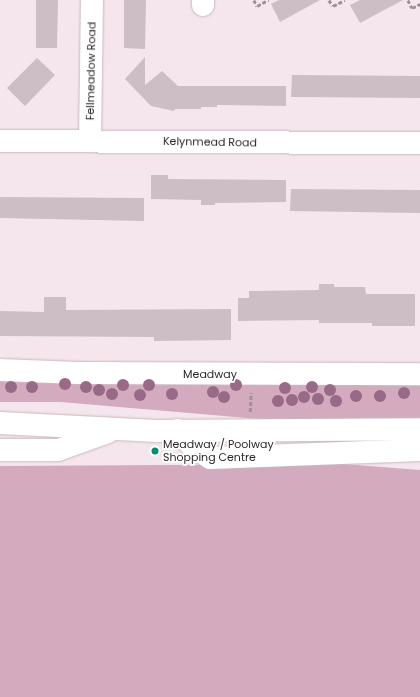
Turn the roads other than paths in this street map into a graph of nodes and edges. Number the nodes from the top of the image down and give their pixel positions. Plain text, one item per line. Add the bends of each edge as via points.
1 (92, 0) edge
2 (0, 141) edge
3 (90, 141) junction
4 (420, 143) edge
5 (0, 370) edge
6 (420, 374) edge
7 (0, 423) edge
8 (420, 429) edge
9 (114, 430) junction
10 (177, 430) junction
11 (0, 450) edge
12 (420, 450) edge

1 - 3 street, Fellmeadow Road
2 - 3 street, Kelynmead Road
3 - 4 street, Kelynmead Road
5 - 6 street, Meadway via 78,374
7 - 9 street
8 - 10 street
9 - 10 street
9 - 11 street via 58,450
10 - 12 street via 191,445 210,458

